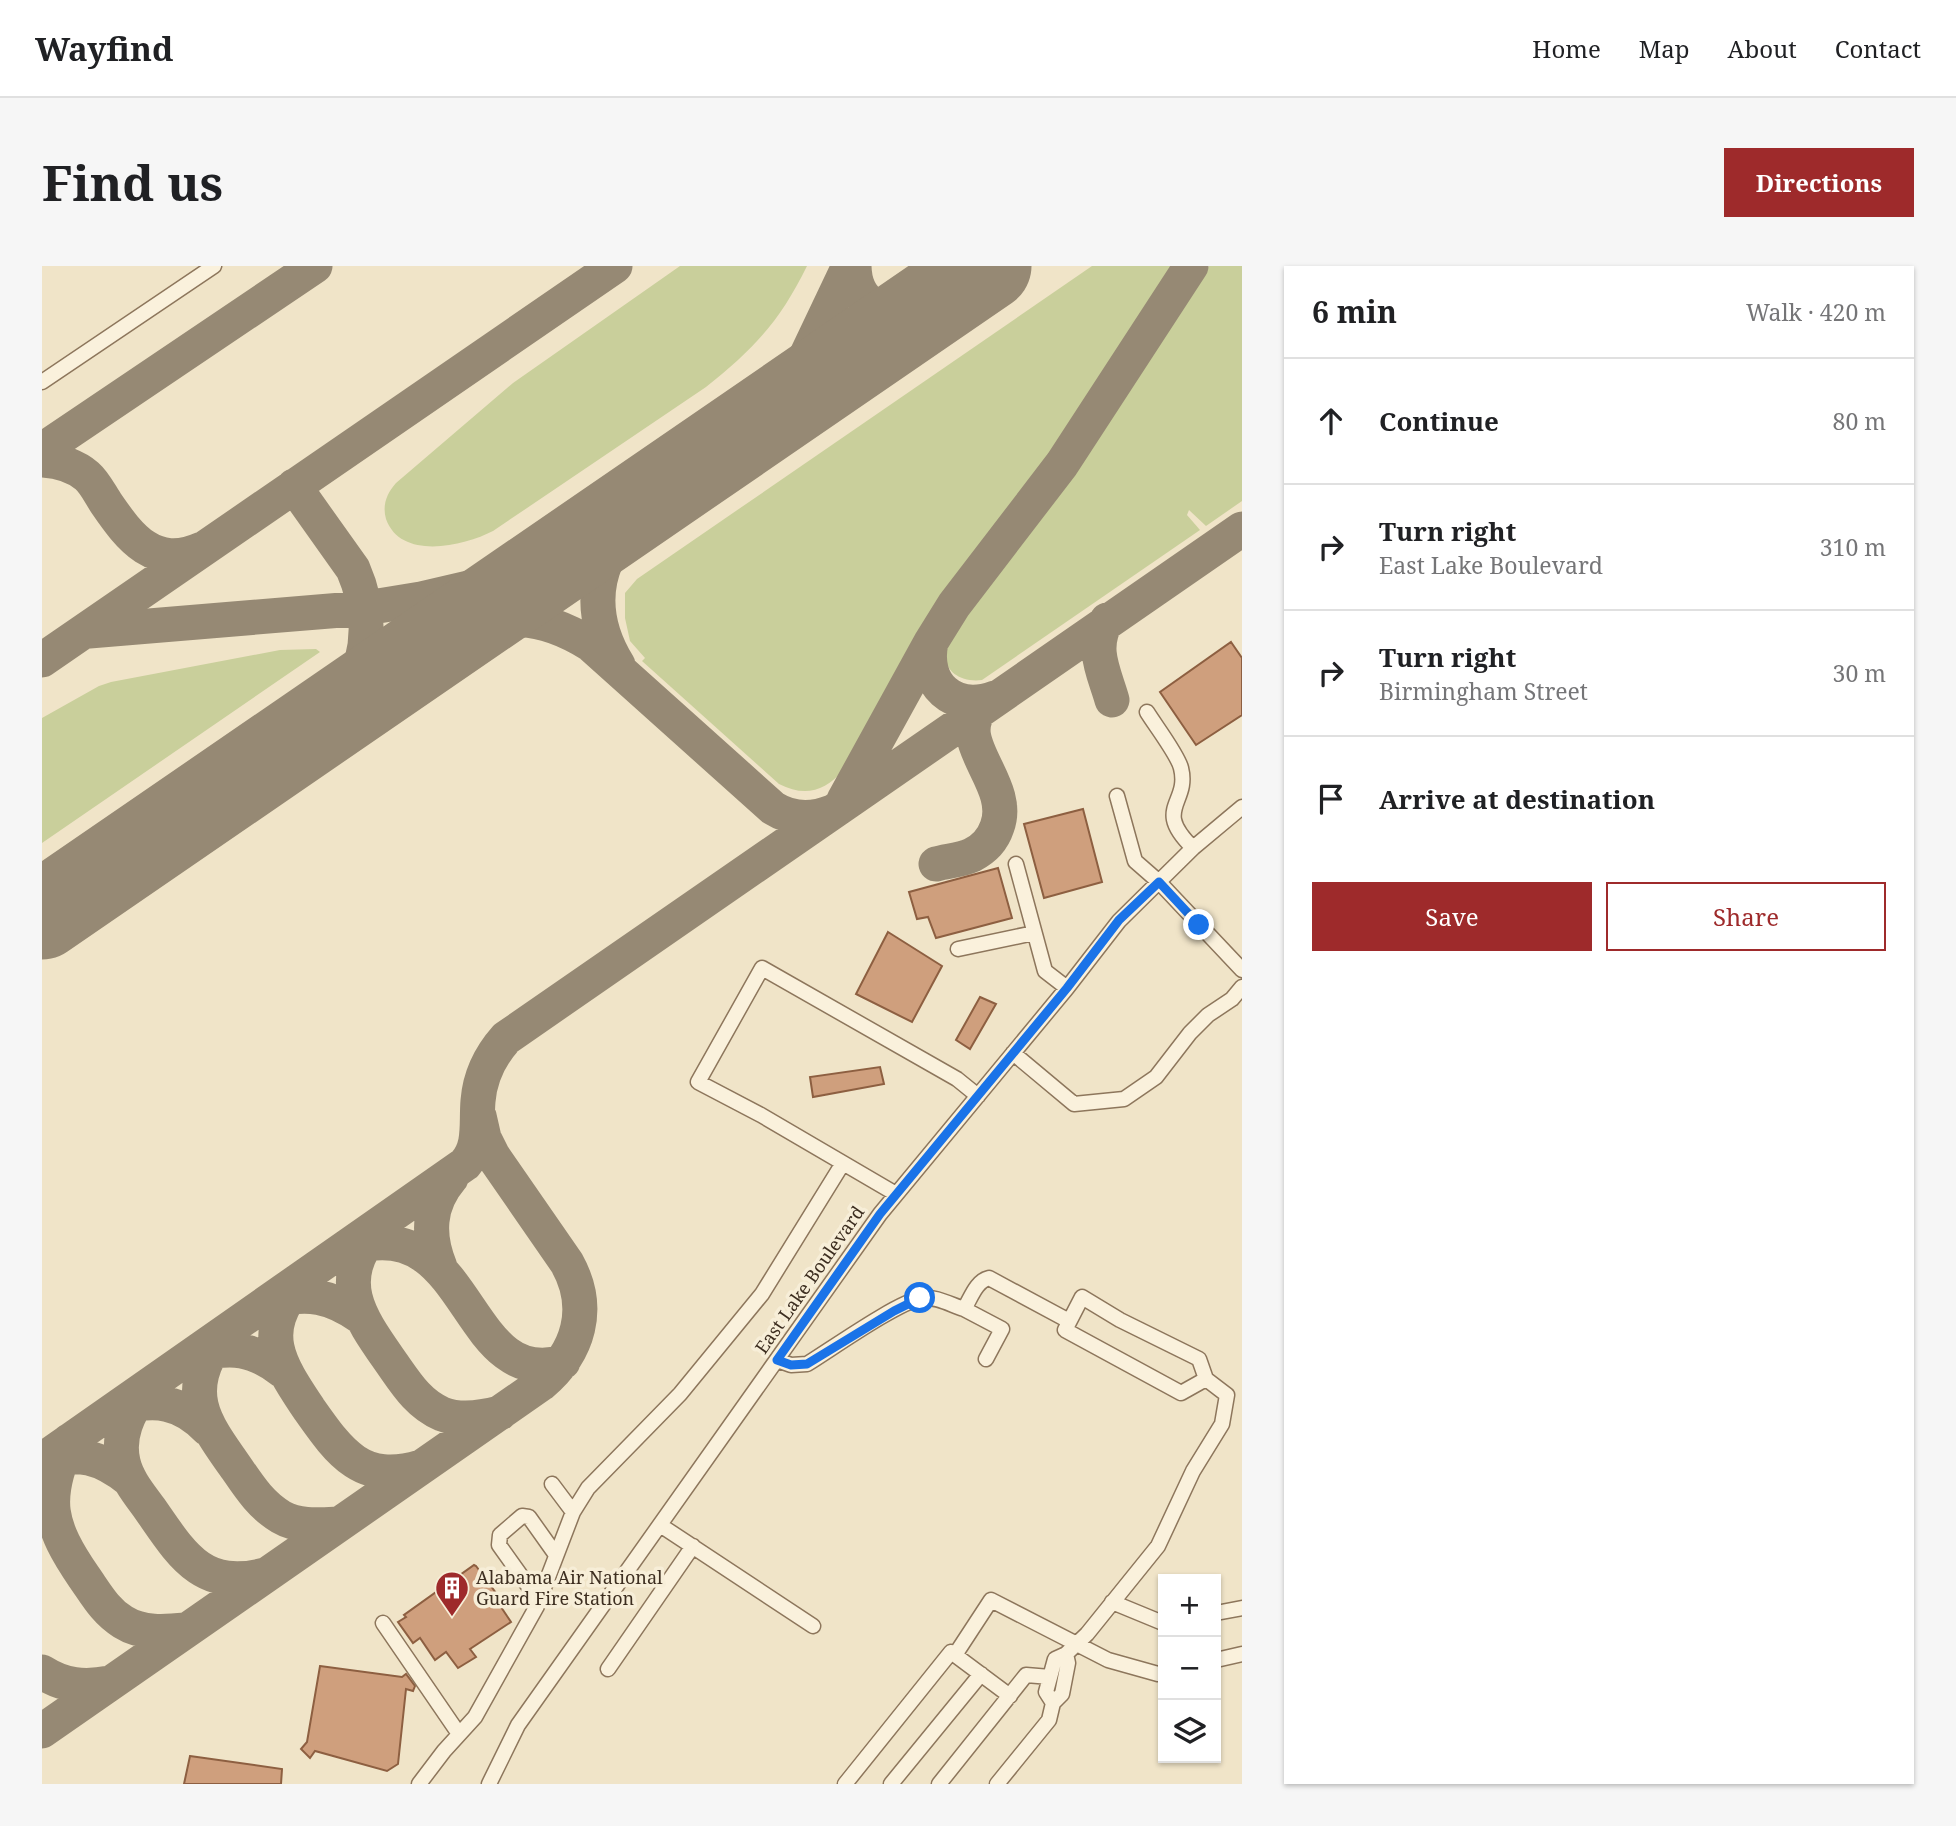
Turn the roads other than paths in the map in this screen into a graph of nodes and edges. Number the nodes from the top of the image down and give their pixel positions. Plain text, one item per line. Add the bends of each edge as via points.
1 (214, 266) edge
2 (42, 382) edge
3 (1147, 712) dead end
4 (1117, 796) dead end
5 (1242, 807) edge
6 (1193, 848) junction
7 (1016, 864) dead end
8 (1159, 882) junction
9 (1034, 933) junction
10 (958, 949) dead end
11 (1242, 970) edge
12 (1242, 987) edge
13 (1067, 988) junction
14 (1013, 1053) junction
15 (978, 1096) junction
16 (844, 1163) junction
17 (895, 1195) junction
18 (964, 1309) junction
19 (1069, 1321) junction
20 (986, 1359) dead end
21 (777, 1360) junction
22 (1206, 1379) junction
23 (552, 1484) dead end
24 (573, 1512) junction
25 (660, 1525) junction
26 (693, 1546) junction
27 (556, 1555) junction
28 (539, 1601) junction
29 (1112, 1602) junction
30 (1242, 1608) edge
31 (1221, 1612) edge
32 (1158, 1621) edge
33 (383, 1623) dead end
34 (813, 1626) dead end
35 (1071, 1649) junction
36 (1242, 1654) edge
37 (955, 1655) junction
38 (1221, 1659) edge
39 (608, 1669) dead end
40 (981, 1674) junction
41 (1158, 1674) edge
42 (1050, 1677) junction
43 (1010, 1696) junction
44 (1054, 1703) junction
45 (459, 1734) junction
46 (419, 1784) edge
47 (489, 1784) edge
48 (845, 1784) edge
49 (891, 1784) edge
50 (939, 1784) edge
51 (997, 1784) edge

1 - 2 street
3 - 6 street via 1181,767 1179,794 1172,810 1180,836
4 - 8 street via 1135,861
5 - 6 street, East Lake Boulevard
6 - 8 street, East Lake Boulevard
7 - 9 street
8 - 11 street
8 - 13 street, East Lake Boulevard via 1119,920
9 - 10 street
9 - 13 street via 1045,971
12 - 14 street via 1190,1033 1156,1077 1124,1099 1074,1104
13 - 14 street, East Lake Boulevard
14 - 15 street, East Lake Boulevard
15 - 16 street via 957,1079 762,968 698,1082
15 - 17 street, East Lake Boulevard
16 - 17 street
16 - 24 street via 762,1294 680,1394 588,1488
17 - 21 street, East Lake Boulevard
18 - 19 street via 978,1284 989,1278
18 - 20 street via 1002,1329
18 - 21 street via 920,1298 807,1364
19 - 22 street via 1065,1330 1181,1393
19 - 22 street via 1082,1297 1199,1359
21 - 25 street, East Lake Boulevard
22 - 29 street via 1227,1395 1222,1424 1158,1546
23 - 24 street
24 - 27 street
25 - 26 street
25 - 47 street, East Lake Boulevard via 518,1725
26 - 34 street
26 - 39 street
27 - 28 street
27 - 28 street via 525,1515 500,1535 499,1545
28 - 45 street via 475,1717
29 - 32 street
29 - 35 street
30 - 31 street
33 - 45 street
35 - 37 street via 991,1600
35 - 41 street
35 - 42 street via 1055,1660
35 - 44 street via 1062,1694
36 - 38 street
37 - 40 street
37 - 48 street via 951,1652
40 - 43 street
40 - 49 street
42 - 43 street via 1026,1675
42 - 44 street via 1046,1692
43 - 50 street
44 - 51 street via 1049,1720
45 - 46 street

